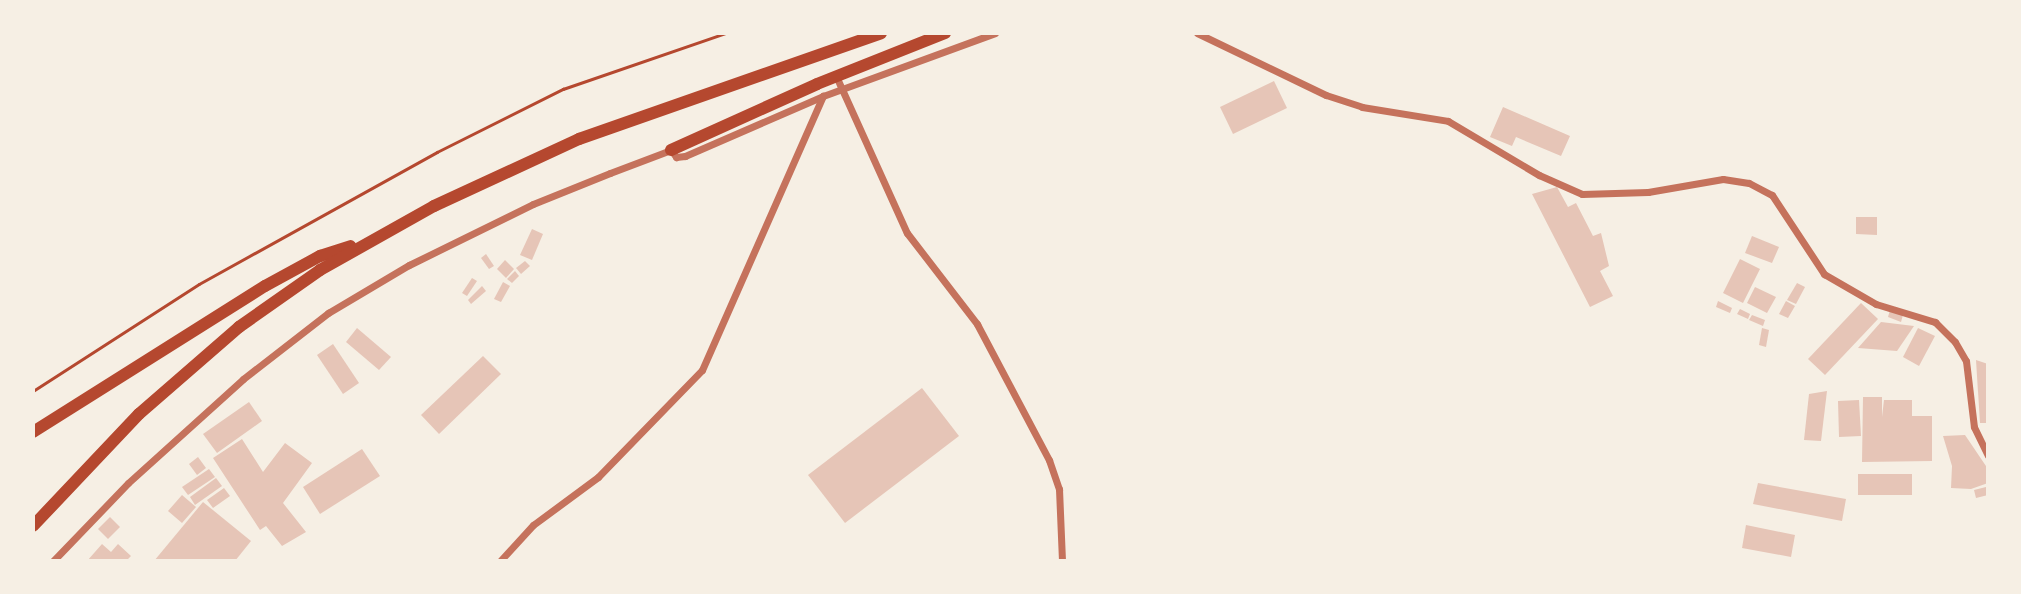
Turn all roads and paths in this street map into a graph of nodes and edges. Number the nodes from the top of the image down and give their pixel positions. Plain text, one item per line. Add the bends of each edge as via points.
1 (726, 33) edge
2 (881, 33) edge
3 (945, 33) edge
4 (995, 33) edge
5 (1196, 33) edge
6 (852, 38) edge
7 (836, 76) junction
8 (842, 91) junction
9 (823, 96) junction
10 (671, 150) junction
11 (377, 237) junction
12 (33, 391) edge
13 (33, 432) edge
14 (1988, 456) edge
15 (33, 526) edge
16 (53, 561) edge
17 (500, 561) edge
18 (1062, 561) edge

1 - 12 path via 563,89 437,152 200,284
2 - 6 main road
3 - 7 main road
4 - 8 street
5 - 14 street via 1326,95 1362,107 1448,121 1539,175 1582,194 1636,193 1723,179 1749,183 1772,195 1824,274 1876,304 1934,323 1955,342 1966,361 1974,426
6 - 11 main road via 579,139
7 - 8 street
7 - 10 main road
8 - 9 street
8 - 18 street via 907,233 977,324 1049,460 1059,489
9 - 10 street via 685,156 676,157
9 - 17 street via 702,370 598,477 533,525
10 - 16 street via 533,204 410,265 328,313 243,379 128,483
11 - 13 main road via 320,256 265,286
11 - 15 main road via 239,327 139,414

